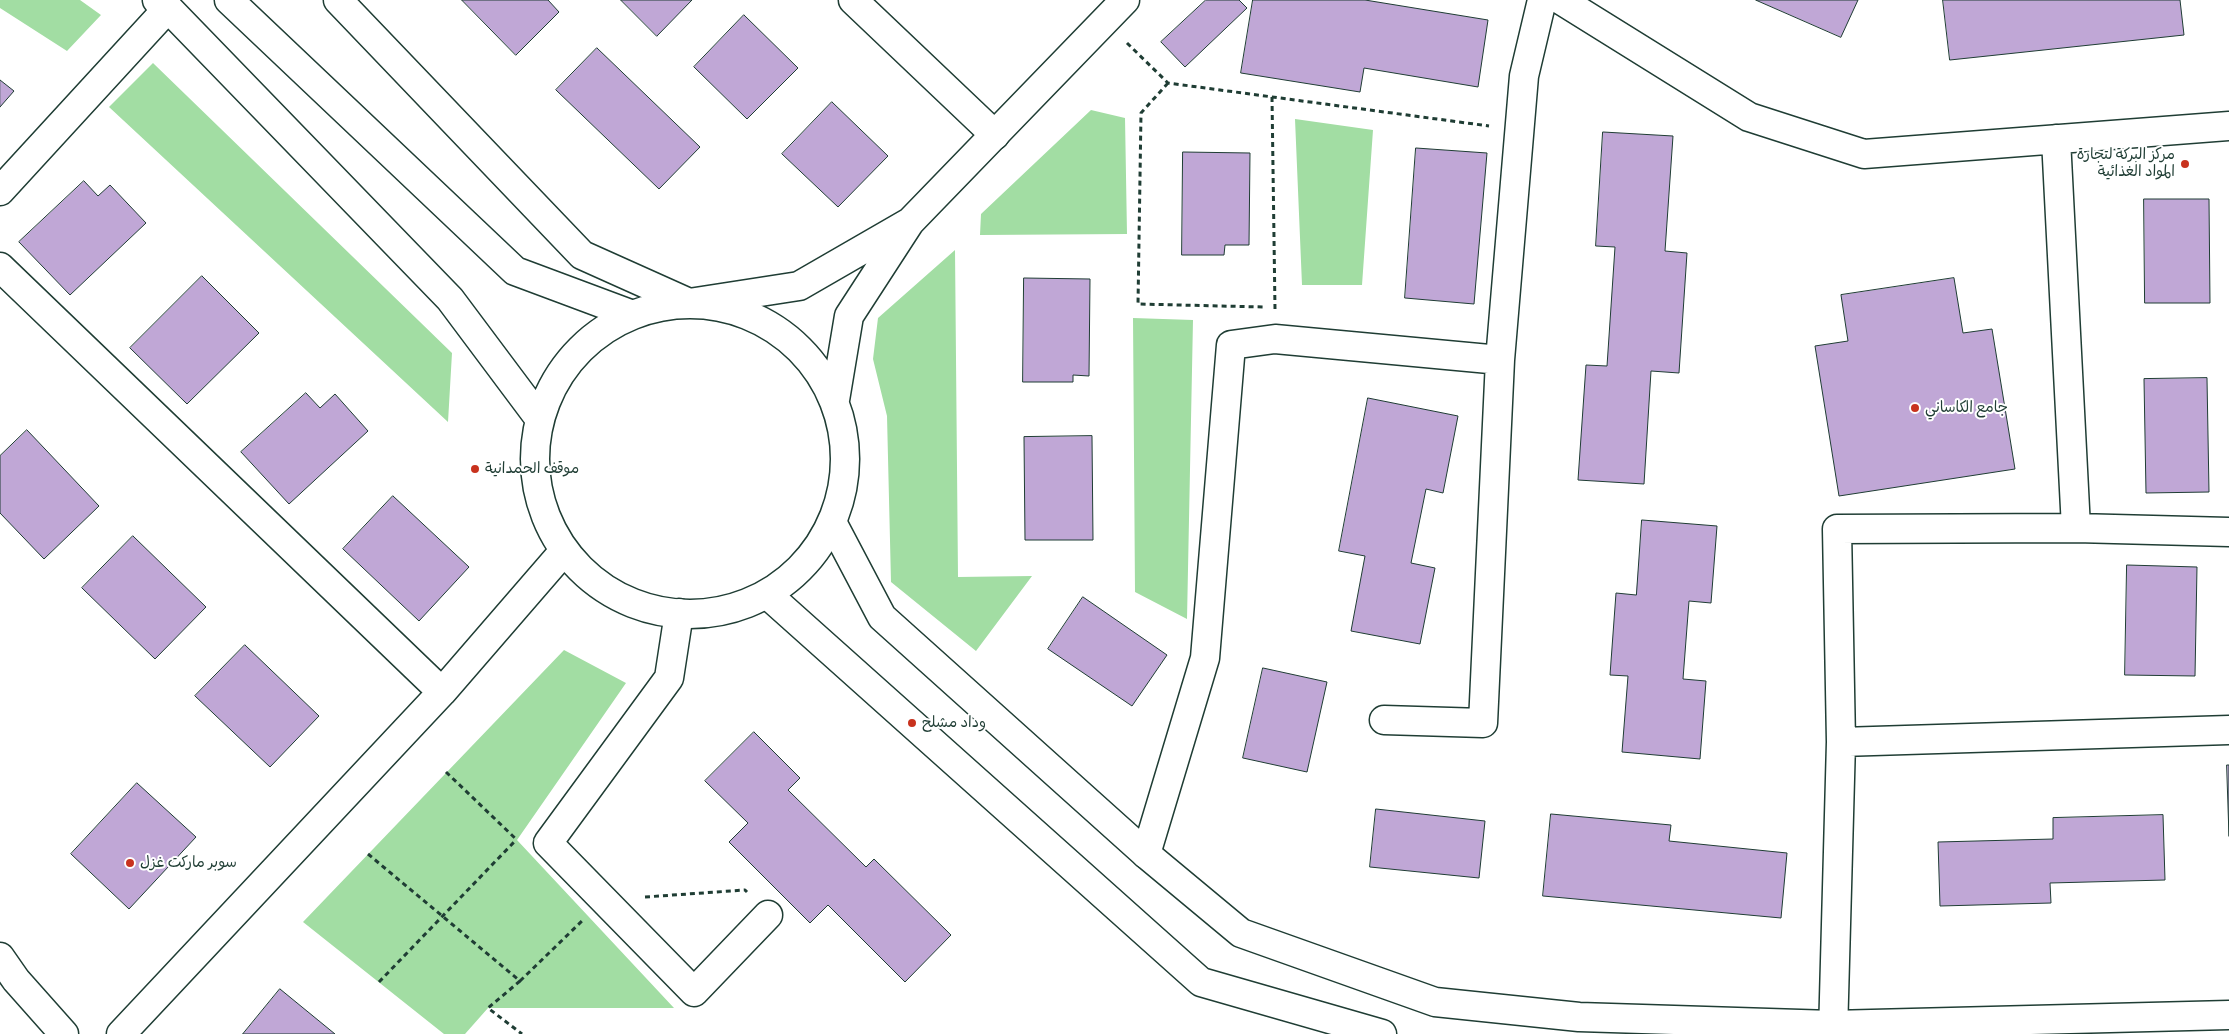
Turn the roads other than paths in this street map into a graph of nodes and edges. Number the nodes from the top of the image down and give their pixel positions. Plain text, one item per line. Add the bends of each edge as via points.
1 (229, 0) edge
2 (338, 0) edge
3 (854, 0) edge
4 (1125, 0) edge
5 (1542, 0) edge
6 (1561, 0) edge
7 (162, 4) edge
8 (2229, 126) edge
9 (995, 135) junction
10 (2056, 139) junction
11 (0, 191) edge
12 (910, 222) junction
13 (0, 267) edge
14 (689, 303) junction
15 (633, 315) junction
16 (1500, 360) junction
17 (835, 400) junction
18 (540, 418) junction
19 (833, 524) junction
20 (2076, 528) junction
21 (2229, 532) edge
22 (564, 551) junction
23 (768, 595) junction
24 (679, 614) junction
25 (442, 692) junction
26 (1384, 720) dead end
27 (2229, 730) edge
28 (1841, 742) junction
29 (1146, 854) junction
30 (768, 916) road end
31 (0, 957) edge
32 (2229, 1015) edge
33 (1832, 1030) edge
34 (64, 1034) edge
35 (121, 1034) edge
36 (1382, 1034) edge

1 - 15 street via 515,271
2 - 14 street via 582,255
3 - 9 street
4 - 9 street
5 - 16 street via 1524,76
6 - 10 street via 1750,117 1864,154
7 - 11 street
7 - 18 street via 450,299
8 - 10 street
9 - 12 street
10 - 20 street
12 - 14 street via 799,286
12 - 17 street via 849,316
13 - 25 street
14 - 15 street via 660,306
14 - 17 street via 735,310 776,330 811,361
15 - 18 street via 601,332 574,356 553,385
16 - 26 street via 1483,723
16 - 29 street via 1275,340 1231,345 1205,658
17 - 19 street via 846,441 845,484
18 - 22 street via 534,445 534,473 549,527
19 - 23 street via 816,552 794,576
19 - 29 street via 882,617
20 - 21 street
20 - 28 street via 1837,529
22 - 24 street via 590,578 622,599 657,612
22 - 25 street
23 - 24 street via 733,609
23 - 36 street via 1201,982
24 - 30 street via 669,678 548,843 694,992
25 - 35 street
27 - 28 street
28 - 33 street
29 - 33 street via 1241,933 1435,1002 1579,1017
31 - 34 street
32 - 33 street

